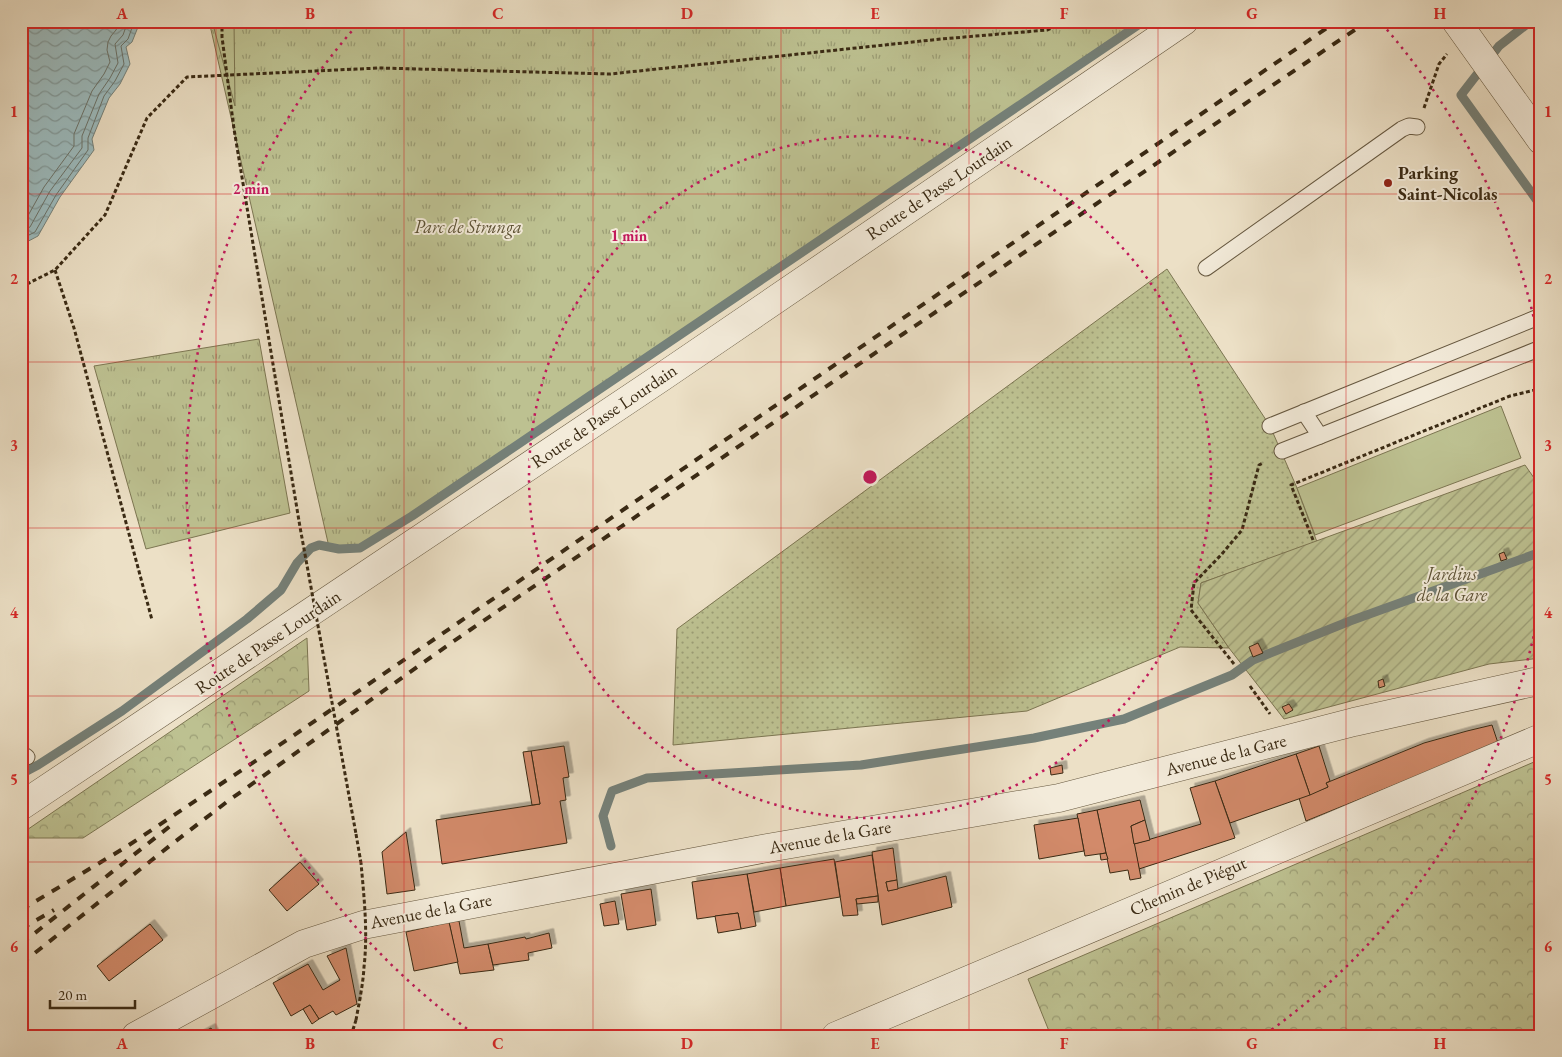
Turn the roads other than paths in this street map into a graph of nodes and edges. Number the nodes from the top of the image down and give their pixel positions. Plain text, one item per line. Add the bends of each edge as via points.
1 (1184, 21) edge
2 (1464, 33) edge
3 (1417, 127) road end
4 (1541, 140) edge
5 (1206, 268) dead end
6 (1541, 316) edge
7 (1541, 348) edge
8 (1304, 412) junction
9 (1270, 426) dead end
10 (1320, 436) junction
11 (1282, 451) road end
12 (1541, 684) edge
13 (1541, 738) edge
14 (21, 806) edge
15 (136, 1036) edge
16 (836, 1036) edge

1 - 14 street, Route de Passe Lourdain via 622,405
2 - 4 street
3 - 5 lane via 1402,129
6 - 8 lane
7 - 10 lane
8 - 9 lane
8 - 10 lane
10 - 11 lane
12 - 15 street, Avenue de la Gare via 1534,682 1354,722 1059,798 762,849 363,924 304,944
13 - 16 street, Chemin de Piégut

